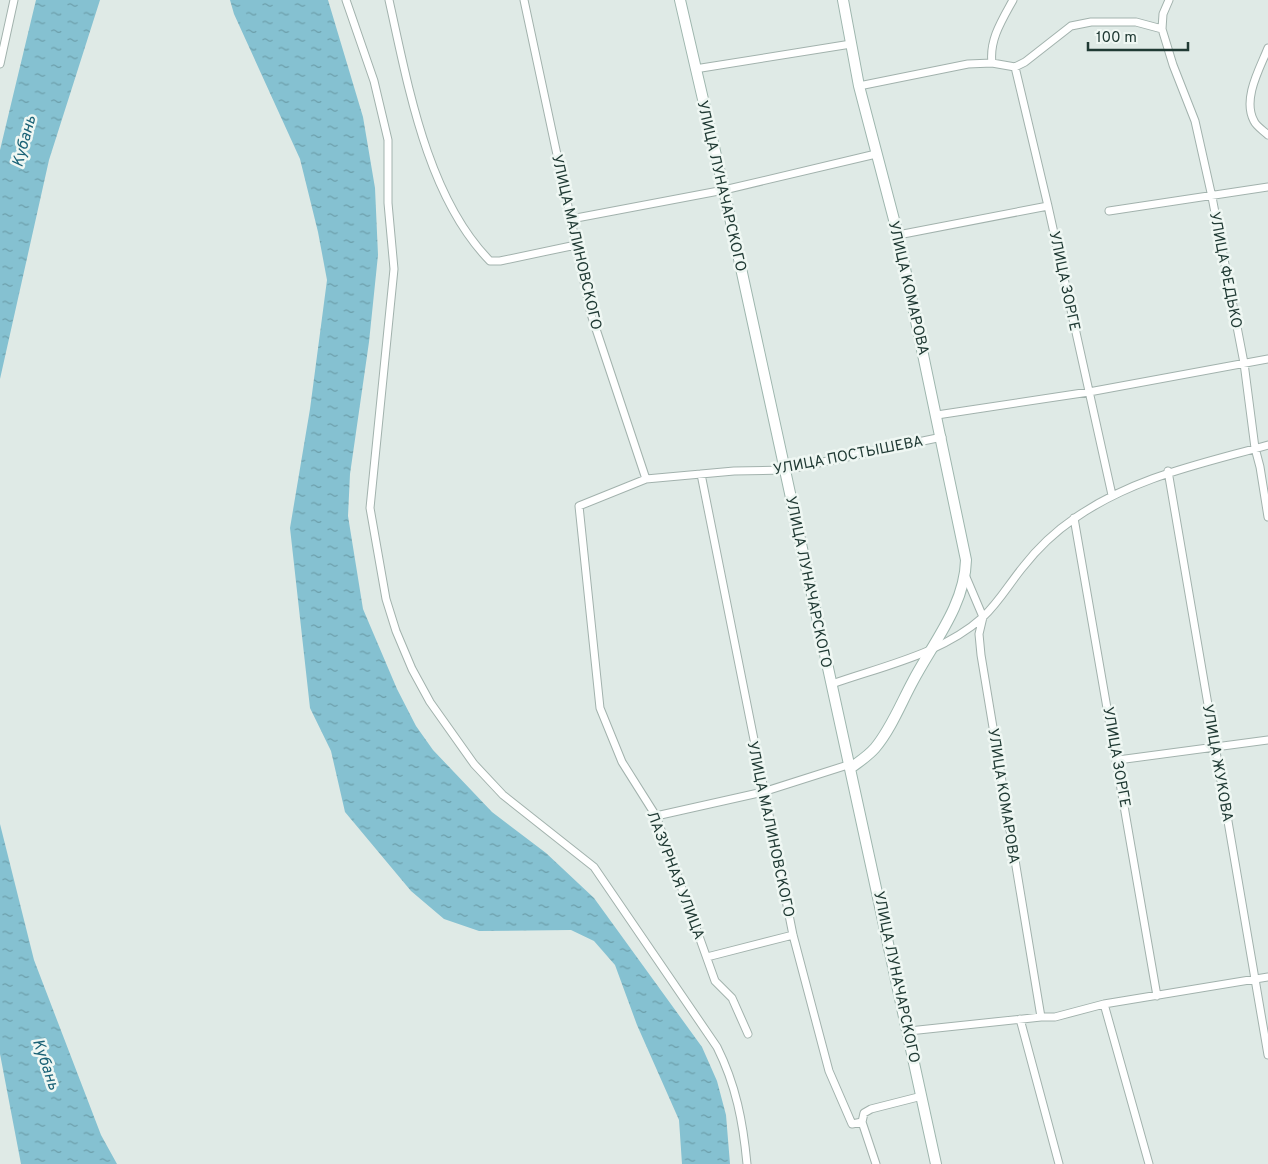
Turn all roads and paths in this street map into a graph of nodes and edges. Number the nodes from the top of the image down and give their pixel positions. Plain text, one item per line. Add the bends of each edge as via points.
1 (14, 0) edge
2 (346, 0) edge
3 (389, 0) edge
4 (524, 0) edge
5 (680, 0) edge
6 (843, 0) edge
7 (1013, 0) edge
8 (1169, 0) edge
9 (1159, 28) junction
10 (851, 44) junction
11 (1268, 48) edge
12 (992, 63) junction
13 (0, 64) edge
14 (1015, 67) junction
15 (695, 69) junction
16 (859, 86) junction
17 (1268, 135) edge
18 (876, 154) junction
19 (1268, 187) edge
20 (724, 190) junction
21 (1212, 197) junction
22 (1048, 206) junction
23 (1109, 211) dead end
24 (571, 219) junction
25 (898, 235) junction
26 (576, 245) junction
27 (1268, 359) edge
28 (1244, 364) junction
29 (1089, 392) junction
30 (938, 415) junction
31 (942, 437) junction
32 (1268, 445) edge
33 (1255, 448) junction
34 (785, 470) junction
35 (1168, 472) junction
36 (700, 474) junction
37 (646, 480) junction
38 (1112, 495) junction
39 (579, 506) joint
40 (1268, 517) edge
41 (1074, 518) junction
42 (966, 577) junction
43 (983, 617) junction
44 (930, 649) junction
45 (832, 684) junction
46 (1268, 740) edge
47 (1216, 749) junction
48 (1118, 760) junction
49 (851, 766) junction
50 (763, 792) junction
51 (656, 816) junction
52 (793, 935) junction
53 (707, 957) junction
54 (1268, 977) edge
55 (1256, 979) junction
56 (1157, 996) junction
57 (1104, 1004) junction
58 (1041, 1017) junction
59 (1020, 1019) junction
60 (908, 1031) junction
61 (748, 1034) dead end
62 (1268, 1055) edge
63 (922, 1096) junction
64 (862, 1122) junction
65 (747, 1164) edge
66 (876, 1164) edge
67 (936, 1164) edge
68 (1059, 1164) edge
69 (1149, 1164) edge

1 - 13 street
2 - 65 street via 374,81 388,140 388,204 394,270 370,508 386,599 396,631 430,702 474,764 503,795 594,867 717,1048 738,1099
3 - 26 street via 412,103 447,201 478,249 490,261 500,261
4 - 24 street, УЛИЦА МАЛИНОВСКОГО
5 - 15 street, УЛИЦА ЛУНАЧАРСКОГО
6 - 10 street, УЛИЦА КОМАРОВА
7 - 12 street via 994,38 990,52
8 - 9 street, УЛИЦА ФЕДЬКО
9 - 14 street via 1136,22 1112,21 1071,26
9 - 21 street, УЛИЦА ФЕДЬКО via 1195,121
10 - 15 street
10 - 16 street, УЛИЦА КОМАРОВА
11 - 17 street via 1249,105 1254,121
12 - 14 street
12 - 16 street via 968,64
14 - 22 street, УЛИЦА ЗОРГЕ
15 - 20 street, УЛИЦА ЛУНАЧАРСКОГО
16 - 18 street, УЛИЦА КОМАРОВА
18 - 20 street
18 - 25 street, УЛИЦА КОМАРОВА
19 - 21 street
20 - 24 street
20 - 34 street, УЛИЦА ЛУНАЧАРСКОГО
21 - 23 street
21 - 28 street, УЛИЦА ФЕДЬКО
22 - 25 street
22 - 29 street, УЛИЦА ЗОРГЕ
24 - 26 street, УЛИЦА МАЛИНОВСКОГО
25 - 30 street, УЛИЦА КОМАРОВА
26 - 37 street, УЛИЦА МАЛИНОВСКОГО via 591,314
27 - 28 street
28 - 29 street
28 - 33 street, УЛИЦА ФЕДЬКО
29 - 30 street
29 - 38 street, УЛИЦА ЗОРГЕ
30 - 31 street, УЛИЦА КОМАРОВА
31 - 34 street, УЛИЦА ПОСТЫШЕВА
31 - 42 street, УЛИЦА КОМАРОВА via 966,560
32 - 33 street
33 - 35 street
33 - 40 street, УЛИЦА ФЕДЬКО
34 - 36 street, УЛИЦА ПОСТЫШЕВА
34 - 45 street, УЛИЦА ЛУНАЧАРСКОГО
35 - 38 street
35 - 47 street, УЛИЦА ЖУКОВА
36 - 37 street, УЛИЦА ПОСТЫШЕВА
36 - 50 street, УЛИЦА МАЛИНОВСКОГО
37 - 39 street, УЛИЦА ПОСТЫШЕВА
38 - 41 street
39 - 51 street, ЛАЗУРНАЯ УЛИЦА via 600,708 622,762
41 - 43 street via 1023,567 1004,595
41 - 48 street, УЛИЦА ЗОРГЕ
42 - 43 street, УЛИЦА КОМАРОВА
42 - 44 street, УЛИЦА КОМАРОВА via 952,614
43 - 44 street via 955,639
43 - 58 street, УЛИЦА КОМАРОВА via 979,634 981,654
44 - 45 street
44 - 49 street, УЛИЦА КОМАРОВА via 883,737 866,757
45 - 49 street, УЛИЦА ЛУНАЧАРСКОГО
46 - 47 street
47 - 48 street
47 - 55 street, УЛИЦА ЖУКОВА
48 - 56 street, УЛИЦА ЗОРГЕ
49 - 50 street
49 - 60 street, УЛИЦА ЛУНАЧАРСКОГО
50 - 51 street
50 - 52 street, УЛИЦА МАЛИНОВСКОГО
51 - 53 street, ЛАЗУРНАЯ УЛИЦА
52 - 53 street
52 - 64 street, УЛИЦА МАЛИНОВСКОГО via 829,1071 852,1124
53 - 61 street, ЛАЗУРНАЯ УЛИЦА via 715,981 732,998
54 - 55 street
55 - 56 street
55 - 62 street, УЛИЦА ЖУКОВА
56 - 57 street
57 - 58 street via 1055,1018
57 - 69 street
58 - 59 street
59 - 60 street
59 - 68 street
60 - 63 street, УЛИЦА ЛУНАЧАРСКОГО
63 - 64 street via 871,1108 864,1113
63 - 67 street, УЛИЦА ЛУНАЧАРСКОГО
64 - 66 street

